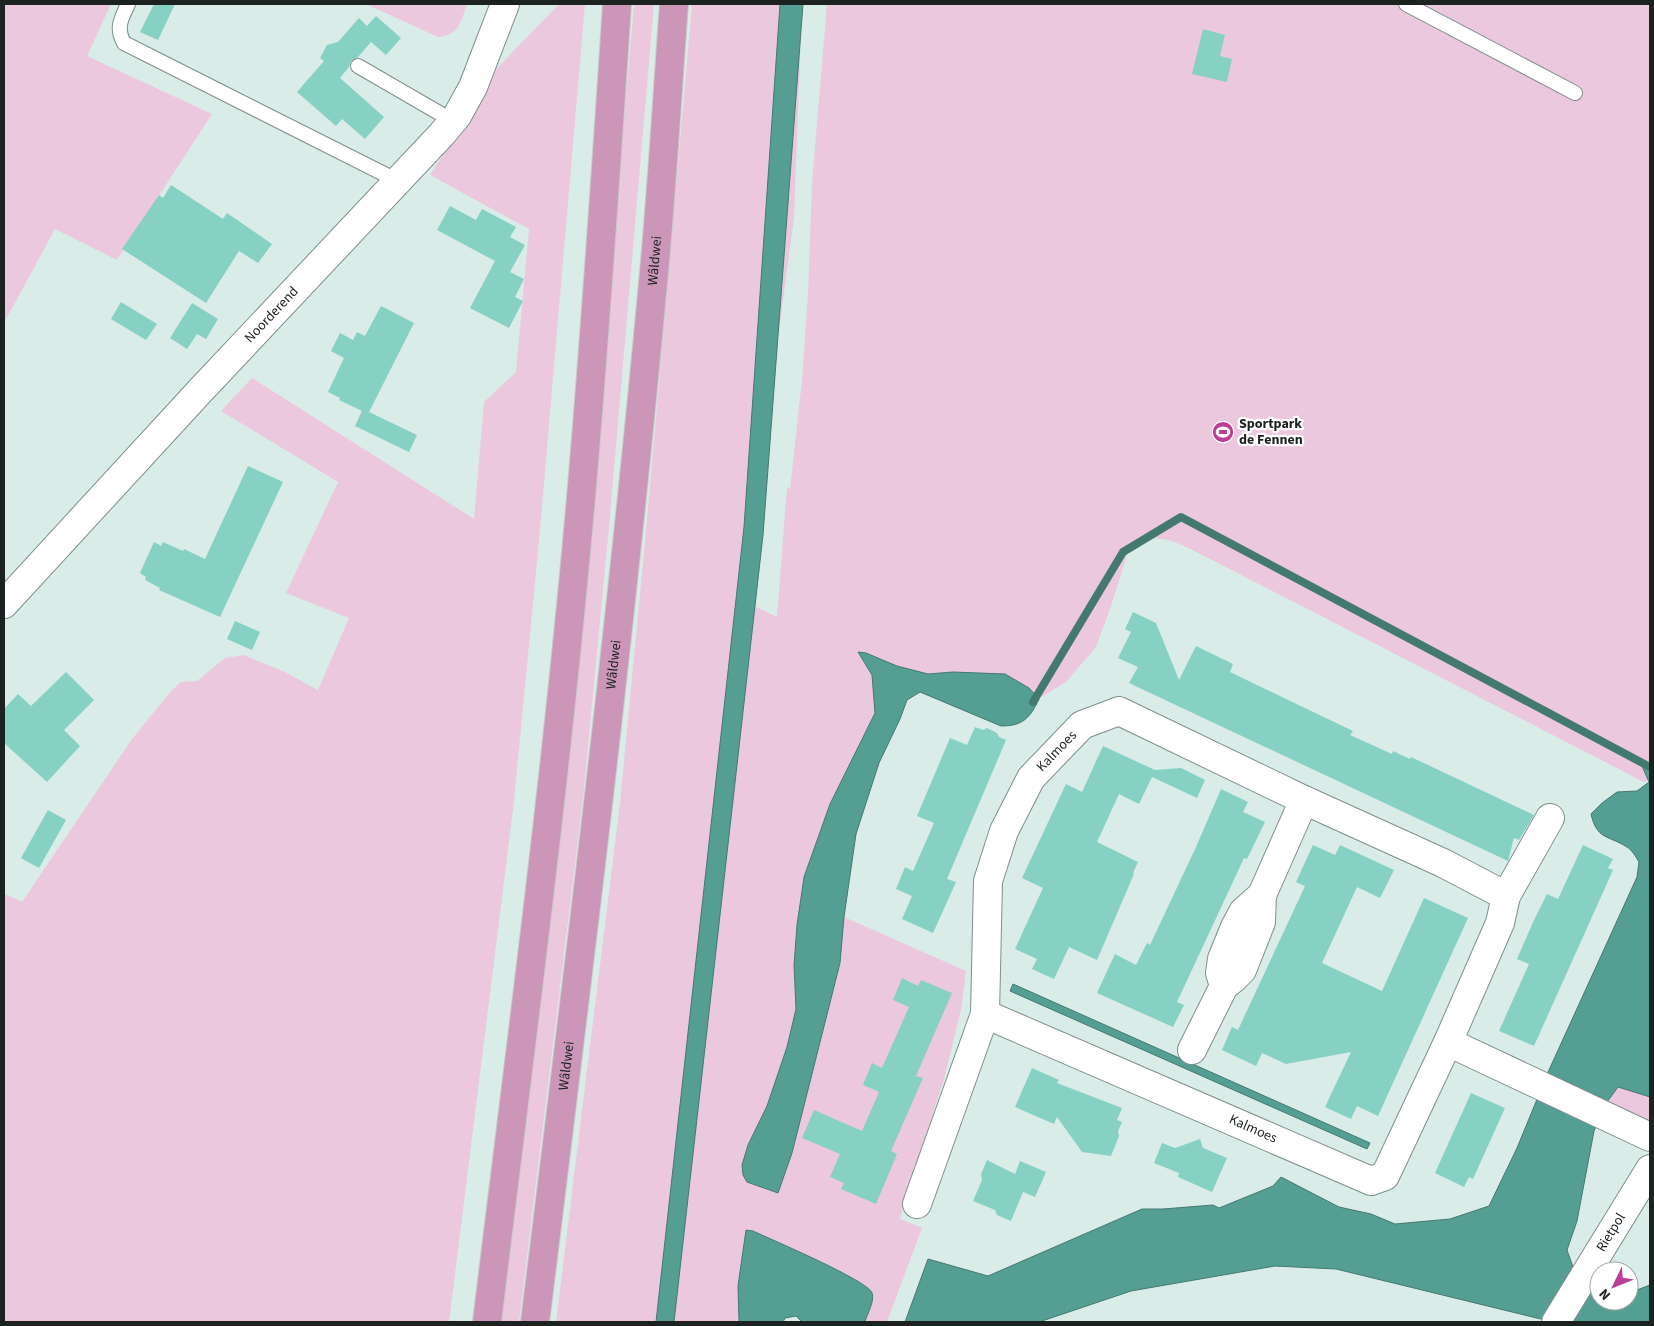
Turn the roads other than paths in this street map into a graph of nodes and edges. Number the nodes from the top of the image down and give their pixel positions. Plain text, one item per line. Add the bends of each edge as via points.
1 (128, 4) edge
2 (505, 4) edge
3 (617, 4) edge
4 (674, 4) edge
5 (1406, 4) edge
6 (358, 66) dead end
7 (1575, 93) dead end
8 (453, 121) junction
9 (398, 181) junction
10 (4, 604) edge
11 (1304, 800) junction
12 (1550, 818) dead end
13 (1506, 896) junction
14 (985, 1014) junction
15 (1448, 1042) junction
16 (1192, 1050) dead end
17 (1650, 1136) edge
18 (1650, 1169) edge
19 (917, 1204) dead end
20 (487, 1322) edge
21 (535, 1322) edge
22 (1556, 1322) edge

1 - 9 lane via 119,23 124,43
2 - 8 street, Noorderend via 473,87
3 - 20 highway via 580,509 548,826
4 - 21 highway, Wâldwei via 654,280 623,587
5 - 7 lane
6 - 8 lane
8 - 9 street, Noorderend
9 - 10 street, Noorderend
11 - 13 street, Kalmoes via 1443,863
11 - 14 street, Kalmoes via 1119,711 1082,725 1031,778 1004,831 988,880
11 - 16 street via 1262,895 1261,922 1242,970 1224,986
12 - 13 street, Kalmoes
13 - 15 street, Kalmoes via 1500,923
14 - 15 street, Kalmoes via 1372,1181 1385,1176
14 - 19 street, Kalmoes
15 - 17 street
18 - 22 street, Rietpol

